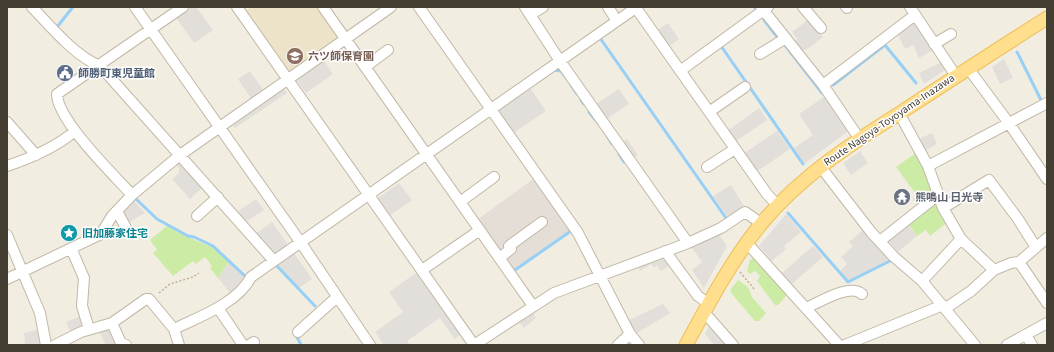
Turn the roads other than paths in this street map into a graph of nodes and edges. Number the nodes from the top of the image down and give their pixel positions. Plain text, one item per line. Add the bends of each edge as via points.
1 (32, 7) edge
2 (135, 7) edge
3 (182, 7) edge
4 (237, 7) edge
5 (323, 7) edge
6 (391, 7) edge
7 (419, 7) edge
8 (543, 7) edge
9 (803, 7) edge
10 (636, 8) edge
11 (765, 8) edge
12 (527, 11) edge
13 (913, 11) edge
14 (614, 15) edge
15 (1047, 18) edge
16 (821, 28) dead end
17 (151, 29) junction
18 (951, 34) dead end
19 (786, 38) junction
20 (345, 39) junction
21 (934, 44) junction
22 (388, 50) dead end
23 (760, 54) dead end
24 (560, 61) junction
25 (100, 66) junction
26 (365, 67) junction
27 (968, 68) junction
28 (680, 71) junction
29 (956, 76) junction
30 (288, 79) junction
31 (823, 85) junction
32 (745, 87) dead end
33 (1047, 103) edge
34 (491, 109) junction
35 (710, 112) junction
36 (899, 113) junction
37 (7, 122) edge
38 (1008, 122) junction
39 (220, 127) junction
40 (75, 131) junction
41 (859, 138) junction
42 (735, 149) junction
43 (427, 154) junction
44 (36, 155) junction
45 (180, 155) junction
46 (7, 166) edge
47 (820, 166) junction
48 (928, 166) junction
49 (706, 167) dead end
50 (494, 177) dead end
51 (1047, 179) edge
52 (938, 194) junction
53 (132, 195) junction
54 (369, 195) junction
55 (218, 197) junction
56 (460, 202) junction
57 (778, 206) junction
58 (943, 208) junction
59 (117, 211) junction
60 (197, 216) dead end
61 (542, 222) dead end
62 (762, 224) junction
63 (126, 228) dead end
64 (480, 230) junction
65 (7, 235) edge
66 (1047, 238) edge
67 (961, 239) junction
68 (880, 241) junction
69 (747, 242) junction
70 (301, 243) junction
71 (688, 243) junction
72 (1035, 246) junction
73 (71, 248) junction
74 (665, 251) junction
75 (499, 258) junction
76 (274, 261) junction
77 (1019, 262) junction
78 (422, 270) junction
79 (994, 270) junction
80 (22, 271) junction
81 (600, 274) junction
82 (7, 279) edge
83 (922, 281) junction
84 (862, 294) dead end
85 (338, 297) junction
86 (1047, 303) edge
87 (533, 306) junction
88 (944, 306) junction
89 (218, 308) junction
90 (706, 308) junction
91 (806, 308) junction
92 (112, 323) junction
93 (1047, 323) edge
94 (89, 329) junction
95 (174, 329) junction
96 (298, 332) dead end
97 (630, 334) junction
98 (1026, 335) junction
99 (46, 345) edge
100 (55, 345) edge
101 (126, 345) edge
102 (179, 345) edge
103 (243, 345) edge
104 (370, 345) edge
105 (474, 345) edge
106 (618, 345) edge
107 (639, 345) edge
108 (686, 345) edge
109 (733, 345) edge
110 (839, 345) edge
111 (845, 345) edge
112 (976, 345) edge
113 (1007, 345) edge
114 (1032, 345) edge

1 - 25 street via 60,36
2 - 17 street
3 - 17 street
4 - 30 street
5 - 20 street
6 - 20 street
7 - 34 street
8 - 12 street
9 - 16 street
10 - 14 street
10 - 28 street
11 - 19 street
11 - 28 street
12 - 24 street
13 - 21 street
13 - 31 street
14 - 24 street
15 - 27 main road, Route Nagoya-Toyoyama-Inazawa
17 - 25 street
17 - 39 street
18 - 21 street
19 - 23 street
19 - 31 street
20 - 26 street
20 - 30 street
21 - 29 street
22 - 26 street
24 - 34 street
24 - 71 street
25 - 40 street via 57,94 61,112
25 - 45 street
26 - 43 street
27 - 29 main road, Route Nagoya-Toyoyama-Inazawa
27 - 38 street
28 - 35 street
29 - 36 main road, Route Nagoya-Toyoyama-Inazawa
30 - 39 street
30 - 54 street
31 - 41 street
32 - 35 street
33 - 38 street
34 - 43 street
34 - 81 street via 578,233
35 - 42 street
36 - 41 main road, Route Nagoya-Toyoyama-Inazawa
36 - 48 street
37 - 44 street
38 - 48 street
38 - 51 street
39 - 45 street
39 - 70 street
40 - 44 street via 63,141
40 - 53 street
41 - 47 main road, Route Nagoya-Toyoyama-Inazawa
42 - 49 street
42 - 57 street
43 - 54 street
43 - 56 street
44 - 46 street
45 - 53 street
45 - 55 street
47 - 57 main road, Route Nagoya-Toyoyama-Inazawa
47 - 68 street
48 - 52 street
50 - 56 street
52 - 58 street
52 - 68 street
53 - 59 street
54 - 70 street
54 - 78 street
55 - 60 street
55 - 76 street
56 - 64 street
57 - 62 main road, Route Nagoya-Toyoyama-Inazawa
58 - 67 street
58 - 72 street via 989,180
59 - 63 street
59 - 73 street via 101,234
61 - 75 street via 509,246 511,249
62 - 69 main road, Route Nagoya-Toyoyama-Inazawa
62 - 71 street via 745,212 721,228
64 - 75 street
64 - 78 street
65 - 80 street
66 - 72 street
67 - 79 street
67 - 83 street
68 - 83 street
69 - 90 main road, Route Nagoya-Toyoyama-Inazawa
69 - 91 street
70 - 76 street
70 - 85 street
71 - 74 street
72 - 77 street
73 - 80 street
73 - 94 street via 84,278 82,306
74 - 81 street
74 - 90 street
75 - 87 street
76 - 89 street via 251,277 247,285
77 - 79 street
77 - 86 street
78 - 105 street
79 - 88 street via 971,291
80 - 82 street
80 - 99 street via 40,313
81 - 87 street via 554,293
81 - 97 street
83 - 88 street
84 - 91 street via 848,290
85 - 96 street
85 - 104 street
87 - 105 street
88 - 111 street
88 - 112 street
89 - 95 street
89 - 103 street
90 - 108 main road, Route Nagoya-Toyoyama-Inazawa
90 - 109 street
91 - 110 street
92 - 94 street
92 - 95 street via 149,299
92 - 101 street via 121,343
93 - 98 street
94 - 100 street
95 - 102 street
97 - 106 street
97 - 107 street
98 - 113 street
98 - 114 street

